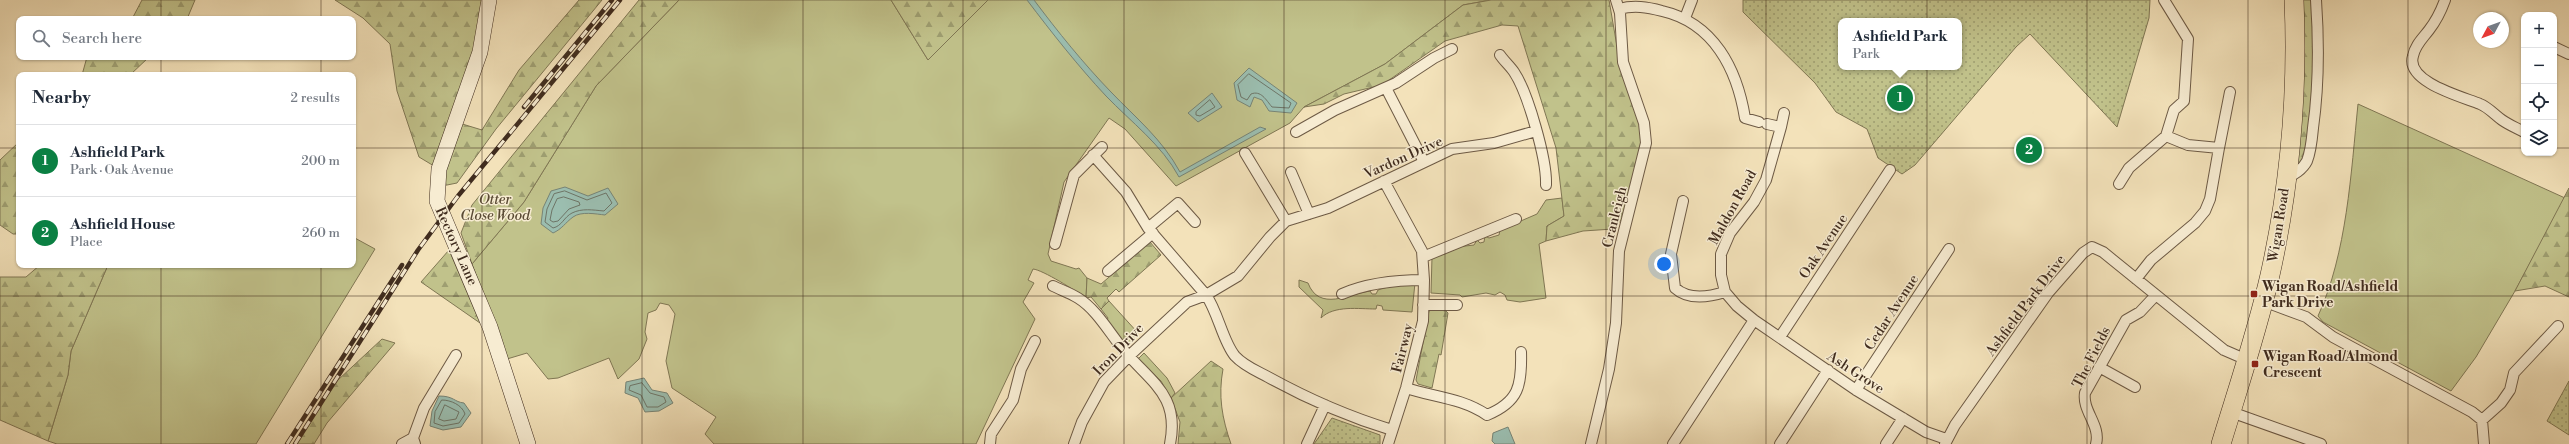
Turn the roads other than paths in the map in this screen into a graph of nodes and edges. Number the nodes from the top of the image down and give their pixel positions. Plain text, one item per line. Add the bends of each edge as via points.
1 (489, 0) edge
2 (1692, 0) edge
3 (2164, 0) edge
4 (2294, 0) edge
5 (2316, 0) edge
6 (2444, 0) edge
7 (1618, 4) edge
8 (1685, 18) junction
9 (2556, 48) edge
10 (1452, 49) dead end
11 (2569, 54) edge
12 (1500, 55) dead end
13 (1386, 88) junction
14 (2230, 92) dead end
15 (1784, 113) dead end
16 (1781, 127) junction
17 (2521, 130) edge
18 (1536, 131) junction
19 (1296, 132) dead end
20 (2166, 136) junction
21 (1102, 147) dead end
22 (2219, 148) junction
23 (1245, 153) dead end
24 (1093, 155) junction
25 (1424, 162) junction
26 (1890, 170) dead end
27 (1291, 172) dead end
28 (2286, 178) junction
29 (1384, 180) junction
30 (2119, 184) dead end
31 (1546, 185) dead end
32 (1683, 201) dead end
33 (1310, 214) junction
34 (1516, 219) dead end
35 (1286, 221) junction
36 (1195, 222) dead end
37 (1150, 230) junction
38 (1055, 244) dead end
39 (1949, 249) dead end
40 (1423, 257) junction
41 (1108, 271) dead end
42 (2136, 279) junction
43 (1424, 280) junction
44 (1053, 286) dead end
45 (1725, 292) junction
46 (1342, 294) dead end
47 (1206, 295) junction
48 (2155, 296) junction
49 (2263, 301) junction
50 (1457, 304) dead end
51 (1423, 305) junction
52 (1754, 320) junction
53 (2558, 326) dead end
54 (1780, 337) junction
55 (1035, 341) dead end
56 (1521, 352) dead end
57 (456, 355) dead end
58 (1128, 356) junction
59 (2246, 360) junction
60 (2099, 367) junction
61 (1828, 370) junction
62 (2135, 387) dead end
63 (1406, 388) junction
64 (1856, 390) junction
65 (1325, 405) junction
66 (2231, 412) junction
67 (1903, 418) junction
68 (2482, 420) junction
69 (1392, 430) junction
70 (414, 441) edge
71 (1945, 442) edge
72 (402, 444) edge
73 (528, 444) edge
74 (990, 444) edge
75 (1074, 444) edge
76 (1170, 444) edge
77 (1307, 444) edge
78 (1388, 444) edge
79 (1592, 444) edge
80 (1673, 444) edge
81 (1780, 444) edge
82 (1886, 444) edge
83 (2096, 444) edge
84 (2221, 444) edge
85 (2321, 444) edge
86 (2484, 444) edge

1 - 73 main road, Rectory Lane via 480,52 439,169 437,201 490,327
2 - 8 street
3 - 20 street via 2188,39 2184,101 2174,110
4 - 28 highway, Wigan Road via 2296,83
5 - 28 street via 2319,37 2318,82 2311,146 2306,162 2293,176
6 - 17 street via 2441,11 2430,30 2420,40 2412,57 2414,67 2422,78 2462,99 2481,104 2503,121
7 - 8 street via 1649,8
7 - 79 street, Cranleigh via 1623,62 1644,123 1646,143 1645,156 1621,237 1616,323 1609,369
8 - 16 street via 1705,32 1729,66 1741,95 1744,122 1763,122
9 - 11 street
10 - 13 street
12 - 18 street via 1514,73 1523,91
13 - 19 street via 1335,110
13 - 25 street
14 - 22 street
15 - 16 street, Maldon Road
16 - 45 street, Maldon Road via 1766,180 1730,233 1721,254 1721,275
18 - 25 street, Vardon Drive via 1494,143 1452,149
18 - 31 street via 1547,169
20 - 22 street via 2188,145
20 - 30 street via 2129,168
21 - 24 street
22 - 42 street via 2210,199 2205,211 2195,223 2151,260
23 - 35 street
24 - 37 street via 1126,192
24 - 38 street via 1074,175
25 - 29 street, Vardon Drive
26 - 54 street, Oak Avenue
27 - 33 street
28 - 49 highway, Wigan Road via 2276,244
29 - 33 street, Vardon Drive via 1328,208
29 - 40 street, Fairway
32 - 45 street via 1671,254 1675,288 1680,293 1708,298
33 - 35 street, Vardon Drive
34 - 40 street
35 - 47 street, Vardon Drive via 1238,276
36 - 37 street via 1178,203
37 - 41 street
37 - 47 street
39 - 64 street, Cedar Avenue
40 - 43 street, Fairway
42 - 48 street, Ashfield Park Drive
42 - 71 street, Ashfield Park Drive via 2098,249 2092,247 2086,251 2048,293
43 - 46 street via 1401,280
43 - 51 street, Fairway
44 - 58 street via 1078,298 1094,313
45 - 52 street, Ash Grove
47 - 58 street, Iron Drive via 1187,302
47 - 65 street via 1234,354 1243,363
48 - 59 street, Ashfield Park Drive via 2224,350
48 - 60 street, The Fields via 2140,312 2128,317
49 - 59 highway, Wigan Road
49 - 68 street via 2306,317 2333,337 2472,412
50 - 51 street
51 - 63 street, Fairway via 1423,321
52 - 54 street, Ash Grove
52 - 80 street
53 - 68 street via 2514,374 2510,390 2501,403
54 - 61 street, Ash Grove
55 - 74 street via 1012,400 991,434
56 - 63 street via 1521,370 1515,395 1504,407 1487,415 1457,399 1437,397
57 - 70 street via 424,408
58 - 75 street, Iron Drive via 1104,382 1082,422
58 - 76 street via 1150,375 1163,394 1171,416
59 - 66 highway, Wigan Road
60 - 62 street
60 - 83 street, The Fields via 2085,398 2097,431
61 - 64 street, Ash Grove
61 - 81 street
63 - 69 street, Fairway
64 - 67 street, Ash Grove
65 - 69 street via 1355,419
65 - 77 street
66 - 84 highway, Wigan Road
66 - 85 street
67 - 71 street, Ash Grove
67 - 82 street
68 - 86 street
69 - 78 street, Fairway
70 - 72 street

